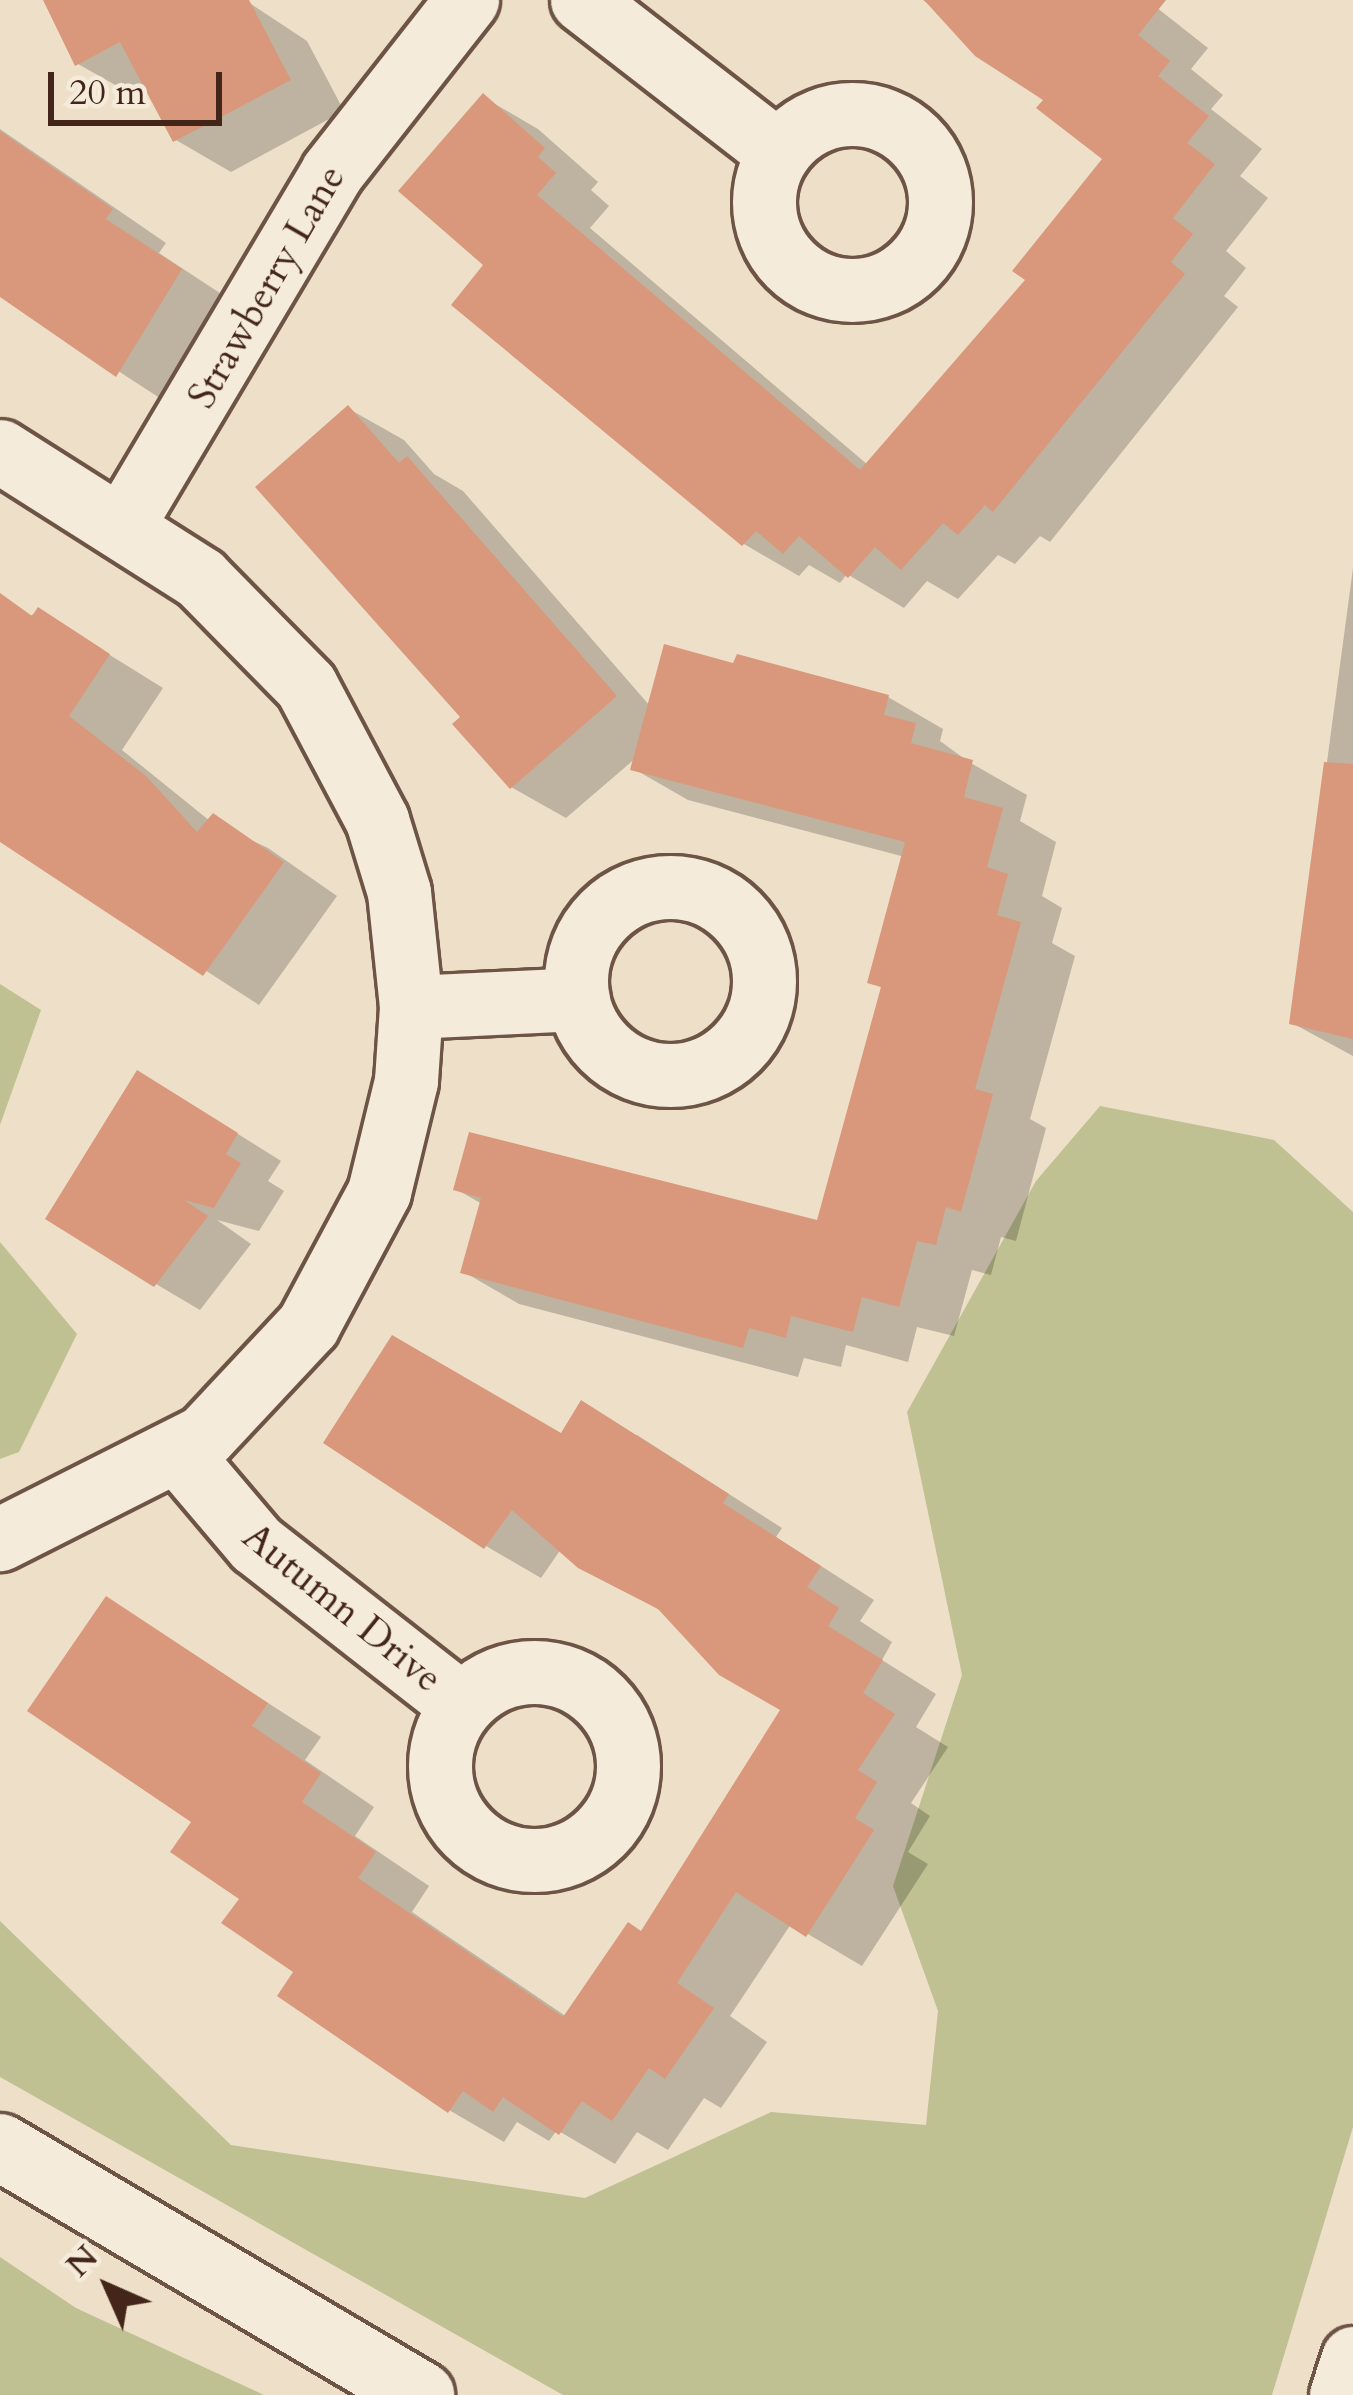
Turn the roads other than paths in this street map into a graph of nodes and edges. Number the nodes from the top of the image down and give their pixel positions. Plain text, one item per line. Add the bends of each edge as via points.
1 (467, 0) edge
2 (582, 0) edge
3 (779, 153) dead end
4 (0, 451) edge
5 (122, 526) junction
6 (578, 999) dead end
7 (411, 1007) junction
8 (178, 1452) junction
9 (0, 1539) edge
10 (462, 1706) dead end
11 (0, 2146) edge
12 (1353, 2358) edge
13 (421, 2395) edge
14 (1341, 2395) edge

1 - 5 street, Strawberry Lane via 332,172
2 - 3 street
4 - 5 street
5 - 7 street via 230,602 327,717 389,856
6 - 7 street
7 - 8 street via 390,1155 348,1261 269,1376
8 - 9 street
8 - 10 street, Autumn Drive via 256,1544
11 - 13 street
12 - 14 street

